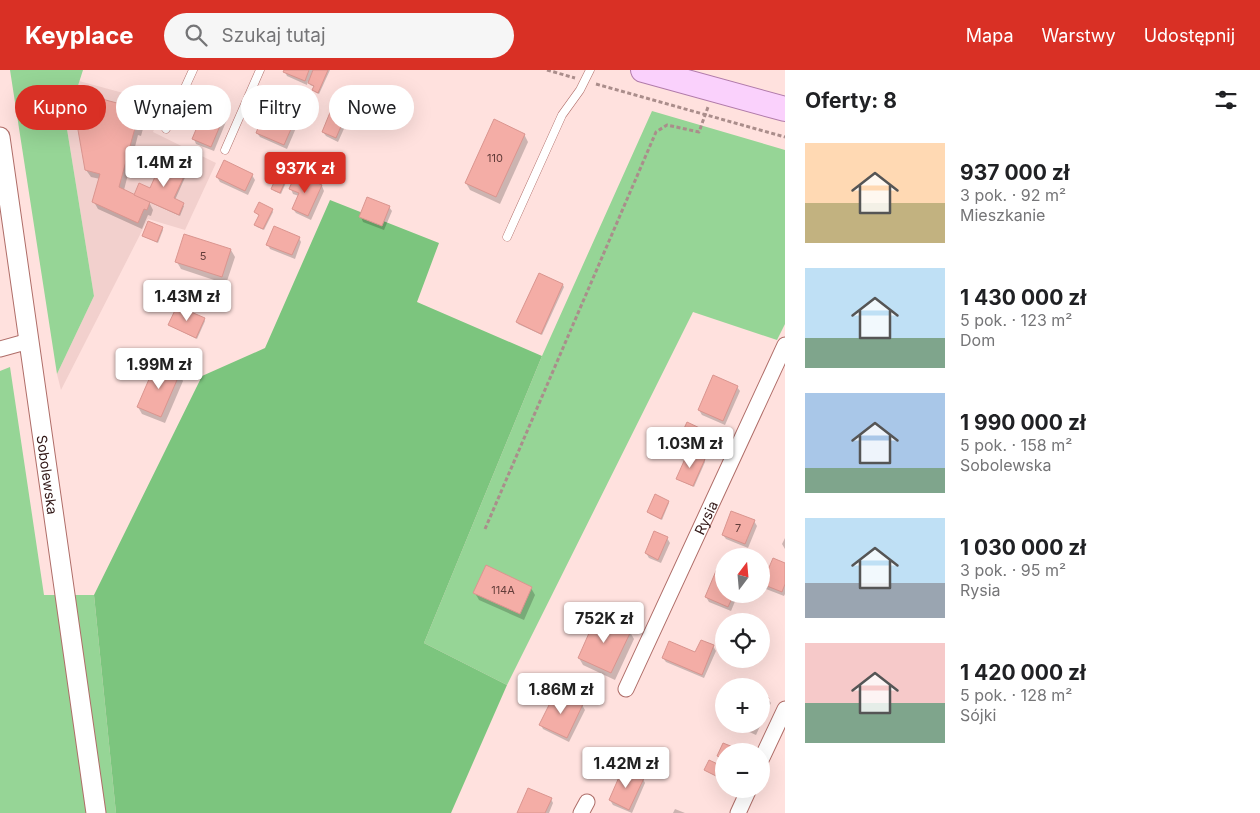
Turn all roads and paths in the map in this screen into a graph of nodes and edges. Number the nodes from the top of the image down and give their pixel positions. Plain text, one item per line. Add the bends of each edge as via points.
1 (193, 70) edge
2 (260, 70) edge
3 (547, 70) edge
4 (590, 70) edge
5 (643, 70) edge
6 (585, 81) junction
7 (186, 85) edge
8 (714, 90) junction
9 (785, 109) edge
10 (704, 114) junction
11 (0, 137) edge
12 (785, 137) edge
13 (225, 150) dead end
14 (507, 237) dead end
15 (29, 341) junction
16 (785, 345) edge
17 (0, 349) edge
18 (485, 529) dead end
19 (626, 690) dead end
20 (785, 709) edge
21 (769, 743) edge
22 (745, 798) edge
23 (96, 813) edge
24 (738, 813) edge

1 - 7 lane
2 - 13 lane
3 - 6 path
4 - 6 lane
5 - 8 main road
6 - 10 path
6 - 14 lane via 562,115
8 - 9 main road
8 - 10 path
10 - 12 path
10 - 18 path via 698,132 667,126 656,132
11 - 15 street, Sobolewska
15 - 17 street
15 - 23 street, Sobolewska
16 - 19 street, Rysia
20 - 21 street
22 - 24 street

